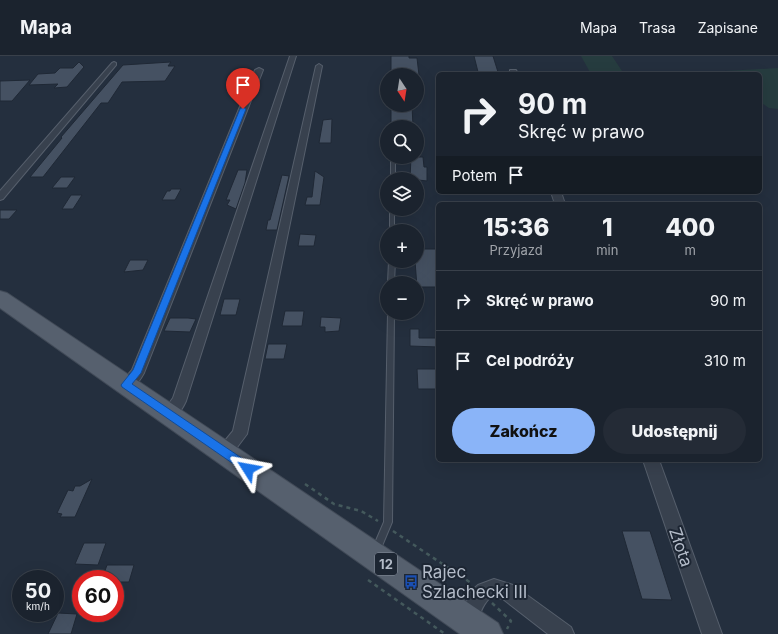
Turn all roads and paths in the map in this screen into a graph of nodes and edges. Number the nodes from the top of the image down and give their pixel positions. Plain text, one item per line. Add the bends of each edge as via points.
1 (293, 56) edge
2 (114, 64) dead end
3 (319, 66) dead end
4 (259, 70) dead end
5 (0, 197) edge
6 (0, 298) edge
7 (391, 320) edge
8 (126, 385) junction
9 (168, 414) junction
10 (224, 453) junction
11 (651, 462) edge
12 (305, 484) dead end
13 (387, 527) junction
14 (371, 567) junction
15 (482, 593) junction
16 (466, 630) edge
17 (505, 634) edge
18 (564, 634) edge
19 (712, 634) edge

1 - 9 street via 179,401
2 - 5 street
3 - 10 street via 240,434
4 - 8 street via 137,373
6 - 8 main road, 12
7 - 13 lane
8 - 9 main road, 12
9 - 10 main road, 12
10 - 14 main road, 12
11 - 19 street, Złota
12 - 13 path via 334,504 362,511
13 - 14 lane
13 - 15 path via 474,585
14 - 16 main road, 12
14 - 16 path
15 - 16 street
15 - 17 path via 511,621
15 - 18 street via 494,588 507,592

